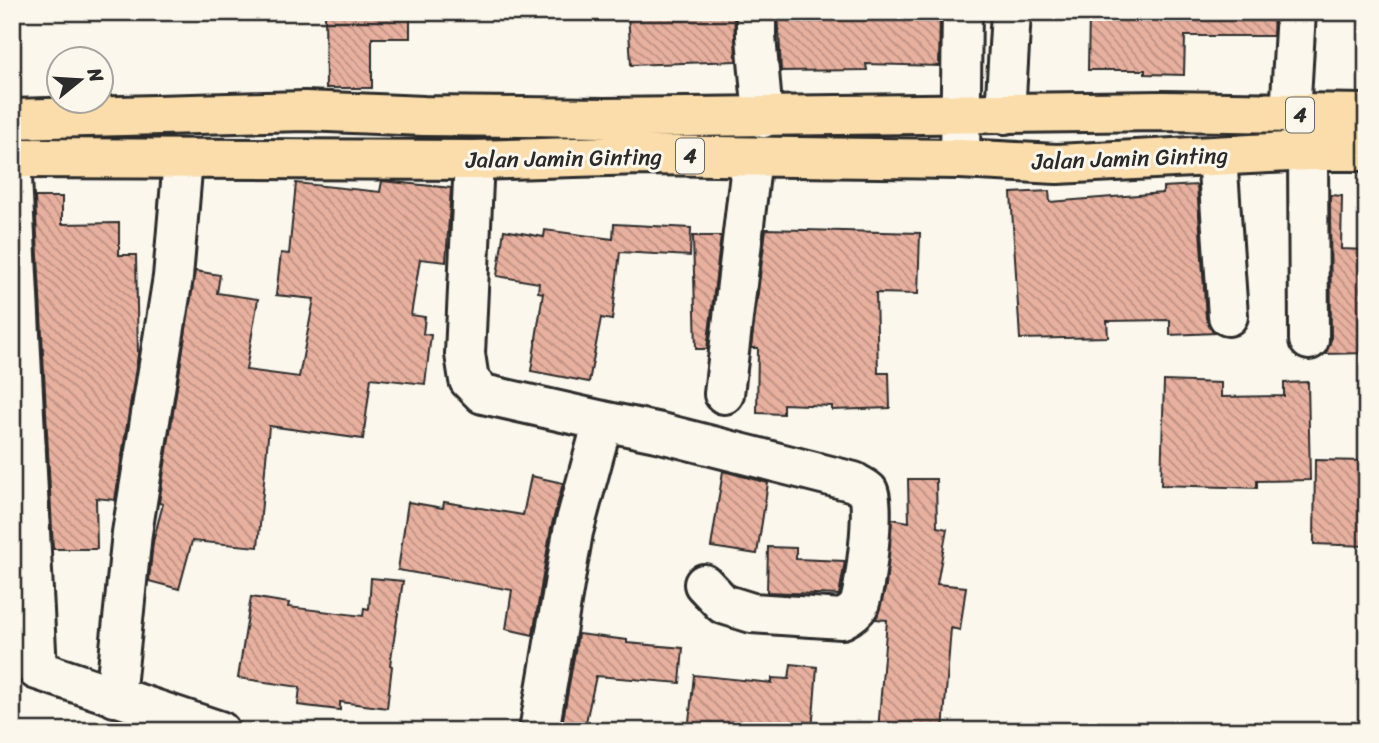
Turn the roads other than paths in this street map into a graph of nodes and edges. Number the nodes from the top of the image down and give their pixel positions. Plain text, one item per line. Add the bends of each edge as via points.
1 (756, 12) edge
2 (962, 12) edge
3 (1011, 12) edge
4 (1296, 12) edge
5 (961, 113) junction
6 (1005, 114) junction
7 (1367, 114) edge
8 (1290, 115) junction
9 (12, 118) edge
10 (763, 118) junction
11 (1308, 150) junction
12 (1367, 151) edge
13 (1217, 156) junction
14 (12, 158) edge
15 (752, 158) junction
16 (183, 159) junction
17 (960, 159) junction
18 (474, 160) junction
19 (12, 177) edge
20 (1228, 316) dead end
21 (1308, 340) dead end
22 (724, 394) dead end
23 (603, 421) junction
24 (704, 584) dead end
25 (115, 697) junction
26 (220, 731) edge
27 (540, 731) edge

1 - 10 street
2 - 5 street
3 - 6 street
4 - 8 street
5 - 6 highway, Jalan Jamin Ginting / 4
5 - 10 highway, Jalan Jamin Ginting / 4
5 - 17 street
6 - 8 highway, Jalan Jamin Ginting / 4 via 1162,111
7 - 8 highway, Jalan Jamin Ginting / 4
9 - 10 highway, Jalan Jamin Ginting / 4 via 305,111
11 - 12 highway, Jalan Jamin Ginting / 4
11 - 13 highway, Jalan Jamin Ginting / 4
11 - 21 street
13 - 17 highway, Jalan Jamin Ginting / 4 via 1057,164
13 - 20 street
14 - 16 highway, Jalan Jamin Ginting / 4
15 - 17 highway, Jalan Jamin Ginting / 4
15 - 18 highway, Jalan Jamin Ginting / 4 via 641,155
15 - 22 street
16 - 18 highway, Jalan Jamin Ginting / 4
16 - 25 street via 173,277 132,533
18 - 23 street via 465,354 469,380 484,394
19 - 25 street via 37,670
23 - 24 street via 854,482 867,490 872,503 859,605 842,619 752,613 723,604
23 - 27 street via 573,532
25 - 26 street

